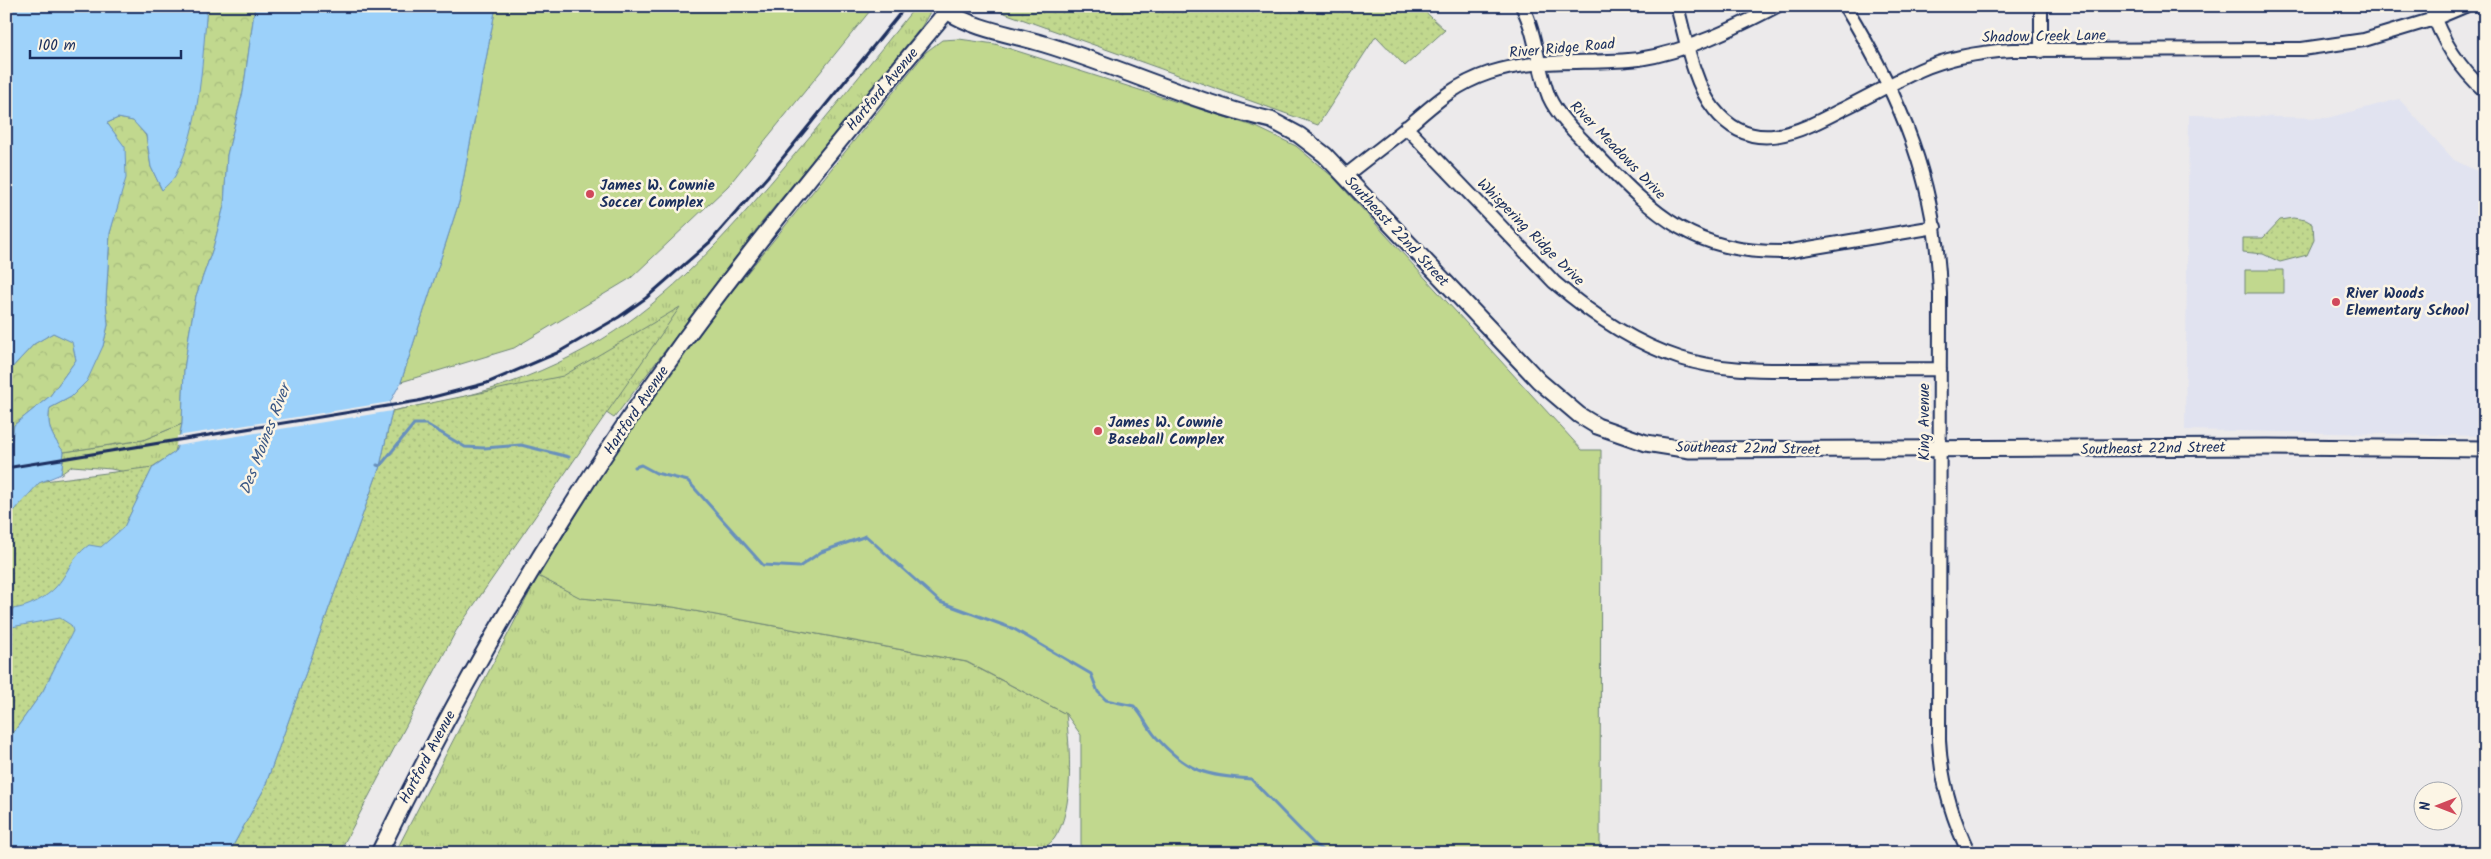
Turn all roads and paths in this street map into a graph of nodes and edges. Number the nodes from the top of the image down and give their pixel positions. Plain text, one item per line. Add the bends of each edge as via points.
1 (1522, 6) edge
2 (1677, 6) edge
3 (1777, 6) edge
4 (1845, 6) edge
5 (2040, 6) edge
6 (2430, 6) edge
7 (2464, 6) edge
8 (949, 9) edge
9 (2434, 19) junction
10 (1688, 45) junction
11 (2041, 51) junction
12 (1540, 63) junction
13 (1889, 86) junction
14 (2485, 90) edge
15 (1406, 128) junction
16 (1345, 176) junction
17 (1935, 226) junction
18 (1940, 369) junction
19 (2485, 449) edge
20 (1940, 450) junction
21 (379, 853) edge
22 (1970, 853) edge

1 - 12 street, River Meadows Drive
2 - 10 street, Shadow Creek Lane
3 - 10 street, River Ridge Road
4 - 13 street, King Avenue
5 - 11 street
6 - 9 street
7 - 9 street, Shadow Creek Lane
8 - 16 street, Southeast 22nd Street via 964,20 1271,120 1311,142
8 - 21 street, Hartford Avenue via 818,164 681,345 620,434 519,592 450,711
9 - 11 street, Shadow Creek Lane via 2364,40 2302,49
9 - 14 street via 2462,67
10 - 12 street, River Ridge Road via 1640,59
10 - 13 street, Shadow Creek Lane via 1701,87 1713,109 1731,126 1753,136 1778,137 1801,130
11 - 13 street, Shadow Creek Lane via 1967,55 1922,69
12 - 15 street, River Ridge Road via 1490,72 1464,83 1426,108
12 - 17 street, River Meadows Drive via 1550,98 1560,114 1633,193 1662,218 1693,236 1731,248 1785,252
13 - 17 street, King Avenue via 1918,156
15 - 16 street, River Ridge Road
15 - 18 street, Whispering Ridge Drive via 1554,282 1629,337 1678,358 1751,370
16 - 20 street, Southeast 22nd Street via 1539,381 1597,426 1646,443 1690,450
17 - 18 street, King Avenue via 1939,263
18 - 20 street, King Avenue
19 - 20 street, Southeast 22nd Street
20 - 22 street, King Avenue via 1940,764 1951,811

